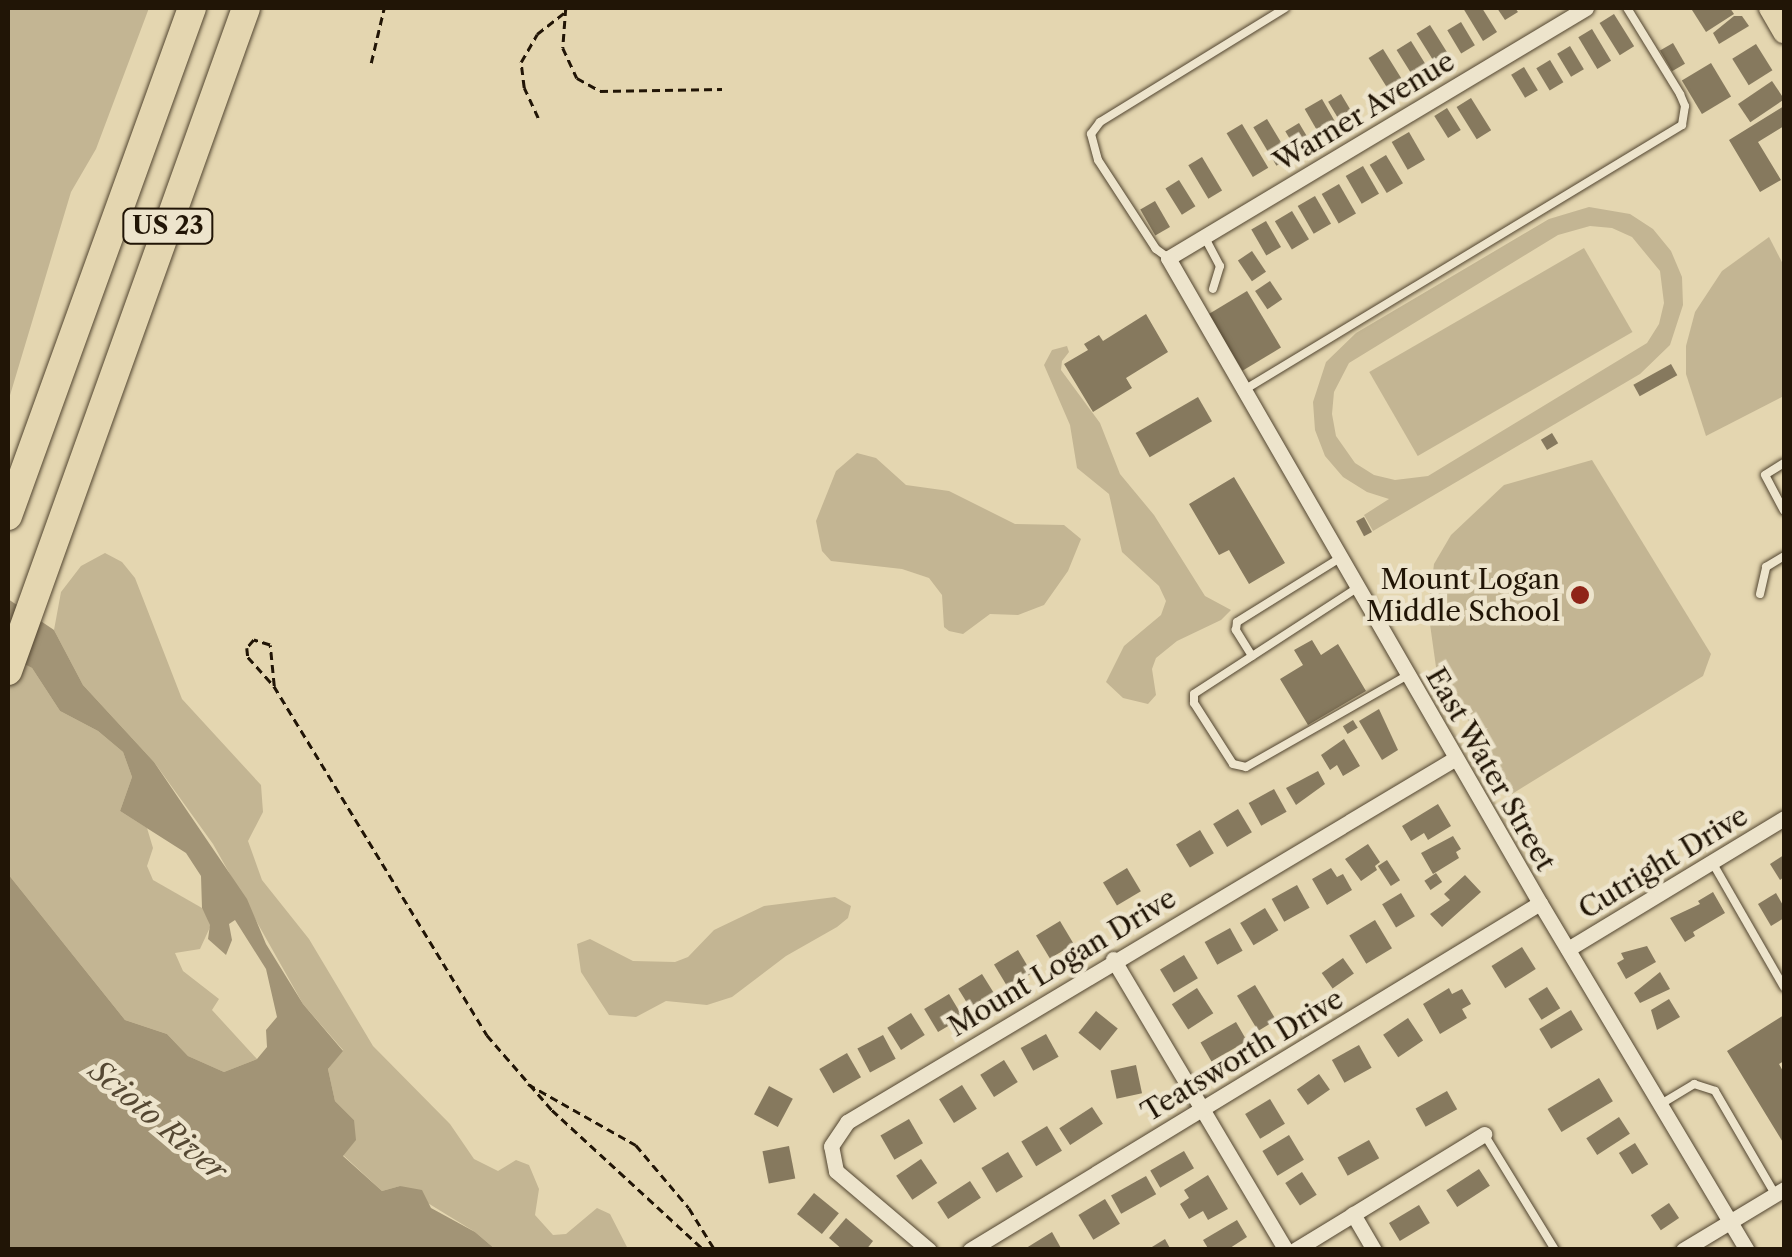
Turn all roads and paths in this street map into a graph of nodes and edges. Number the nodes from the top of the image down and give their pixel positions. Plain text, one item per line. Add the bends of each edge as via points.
1 (192, 8) edge
2 (246, 8) edge
3 (384, 8) edge
4 (1284, 8) edge
5 (1586, 8) edge
6 (1627, 8) edge
7 (1770, 8) edge
8 (566, 9) edge
9 (1784, 32) edge
10 (371, 63) dead end
11 (722, 89) dead end
12 (538, 118) dead end
13 (1204, 236) junction
14 (1168, 258) junction
15 (1213, 289) dead end
16 (1244, 390) junction
17 (1784, 463) edge
18 (1784, 510) edge
19 (8, 516) edge
20 (1784, 556) edge
21 (1341, 558) junction
22 (1359, 588) junction
23 (1760, 594) dead end
24 (1252, 656) junction
25 (8, 672) edge
26 (1408, 675) junction
27 (274, 686) junction
28 (1456, 758) junction
29 (1784, 818) edge
30 (1712, 862) junction
31 (1540, 903) junction
32 (1568, 949) junction
33 (1114, 959) junction
34 (1784, 987) edge
35 (523, 1080) junction
36 (1661, 1104) junction
37 (1201, 1109) junction
38 (1484, 1134) joint
39 (1780, 1191) edge
40 (1353, 1214) junction
41 (1730, 1221) junction
42 (704, 1250) edge
43 (716, 1250) edge
44 (929, 1250) edge
45 (970, 1250) edge
46 (1286, 1250) edge
47 (1295, 1250) edge
48 (1374, 1250) edge
49 (1555, 1250) edge
50 (1683, 1250) edge
51 (1747, 1250) edge

1 - 19 highway, US 23
2 - 25 highway, US 23
3 - 10 path
4 - 14 lane via 1100,122 1091,134 1098,160 1156,250
5 - 13 street, Warner Avenue
6 - 16 lane via 1680,94 1682,125
7 - 9 main road
8 - 11 path via 563,48 577,78 600,91
8 - 12 path via 537,34 521,62
13 - 14 street, Warner Avenue
13 - 15 lane via 1220,266
14 - 16 street, East Water Street
16 - 21 street, East Water Street
17 - 18 lane via 1764,475
20 - 23 lane via 1766,567
21 - 22 street, East Water Street
21 - 24 lane via 1237,622
22 - 24 lane
22 - 26 street, East Water Street
24 - 26 lane via 1194,694 1232,764 1246,767
26 - 28 street, East Water Street
27 - 27 path via 270,645 254,640 248,657
27 - 35 path via 451,980
28 - 31 street, East Water Street
28 - 33 street, Mount Logan Drive
29 - 30 street, Cutright Drive
30 - 32 street, Cutright Drive
30 - 34 lane
31 - 32 street, East Water Street
31 - 37 street, Teatsworth Drive
32 - 36 street, East Water Street
33 - 37 street
33 - 44 street, Mount Logan Drive via 837,1132 831,1158 845,1183
35 - 42 path
35 - 43 path via 636,1145
36 - 39 lane via 1694,1084 1715,1091
36 - 41 street, East Water Street
37 - 45 street, Teatsworth Drive
37 - 46 street
38 - 40 street
38 - 49 lane
39 - 41 street
40 - 47 street
40 - 48 street
41 - 50 street
41 - 51 street, East Water Street

